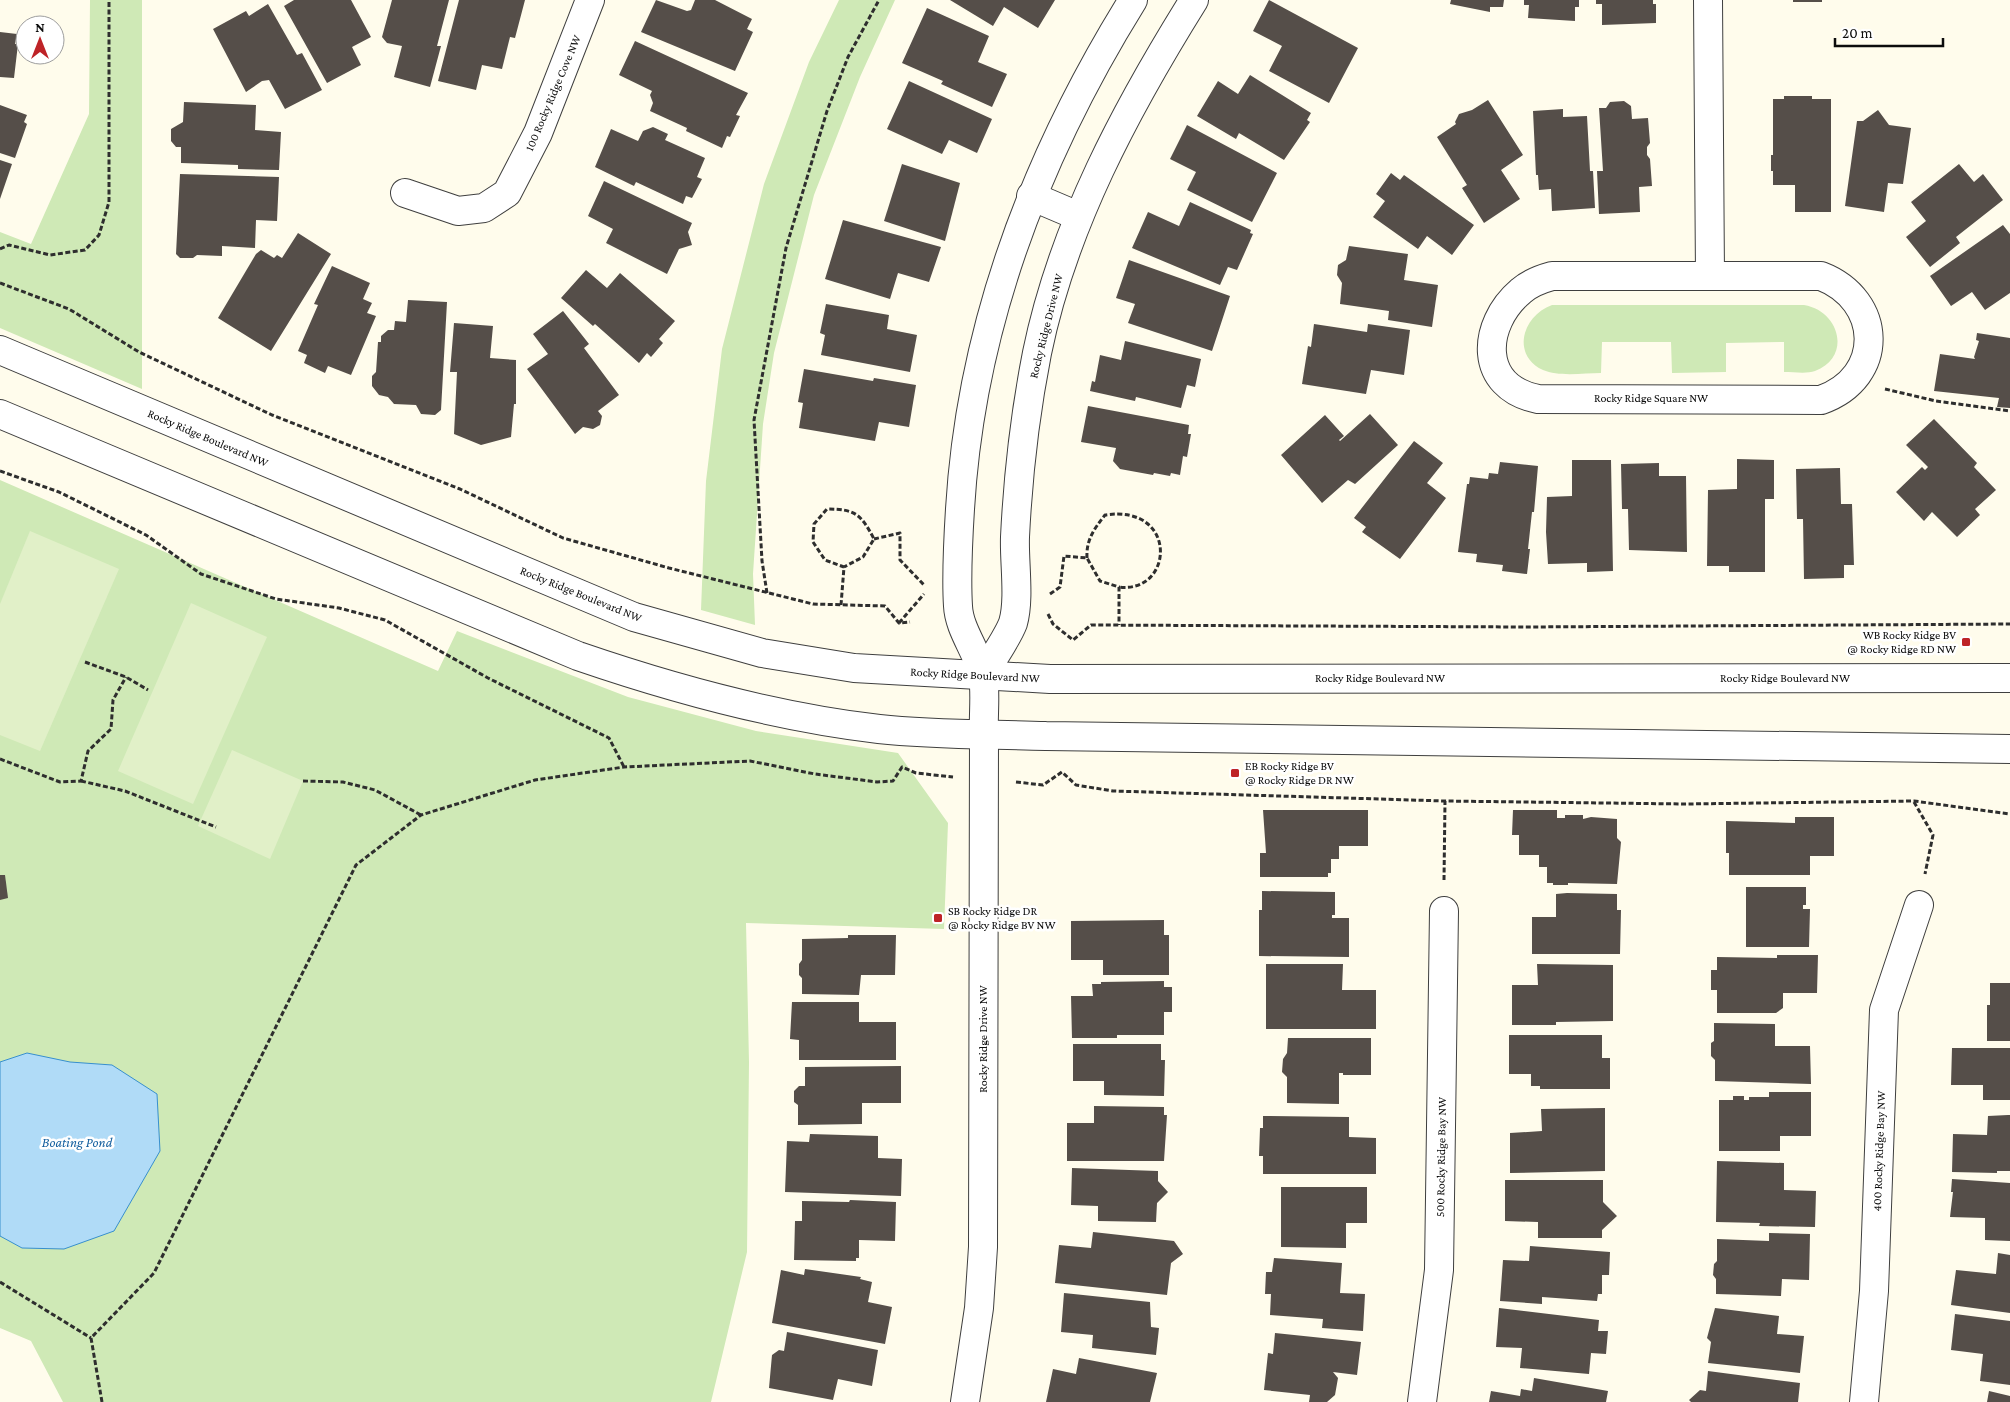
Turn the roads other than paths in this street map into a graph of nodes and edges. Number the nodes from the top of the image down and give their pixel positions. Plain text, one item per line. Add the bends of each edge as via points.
1 (590, 0) edge
2 (1133, 0) edge
3 (1194, 0) edge
4 (1708, 0) edge
5 (405, 193) dead end
6 (1031, 196) junction
7 (1078, 216) junction
8 (1710, 276) junction
9 (0, 350) edge
10 (0, 414) edge
11 (983, 676) junction
12 (2010, 678) edge
13 (984, 734) junction
14 (2010, 749) edge
15 (1919, 905) road end
16 (1444, 911) road end
17 (965, 1402) edge
18 (1422, 1402) edge
19 (1864, 1402) edge

1 - 5 street, 100 Rocky Ridge Cove NW via 538,133 507,193 484,208 458,211
2 - 6 street, Rocky Ridge Drive NW via 1061,127
3 - 7 street, Rocky Ridge Drive NW via 1156,61
4 - 8 street
6 - 7 street
6 - 11 street, Rocky Ridge Drive NW via 994,307 980,363 962,483 958,609
7 - 11 street, Rocky Ridge Drive NW via 1037,352 1025,422 1018,490 1013,623
8 - 8 street, Rocky Ridge Square NW via 1820,276 1849,291 1866,319 1868,335 1864,359 1852,380 1820,400 1538,399 1515,391 1496,370 1491,357 1491,343 1497,323 1507,305 1521,290 1536,281 1552,276
9 - 11 street, Rocky Ridge Boulevard NW via 634,616 762,654 854,668
10 - 13 street via 578,656 651,682 802,718 879,729
11 - 12 street, Rocky Ridge Boulevard NW
11 - 13 street, Rocky Ridge Drive NW
13 - 14 street
13 - 17 street, Rocky Ridge Drive NW via 983,1247 979,1308
15 - 19 street, 400 Rocky Ridge Bay NW via 1884,1010 1874,1291
16 - 18 street, 500 Rocky Ridge Bay NW via 1439,1270

